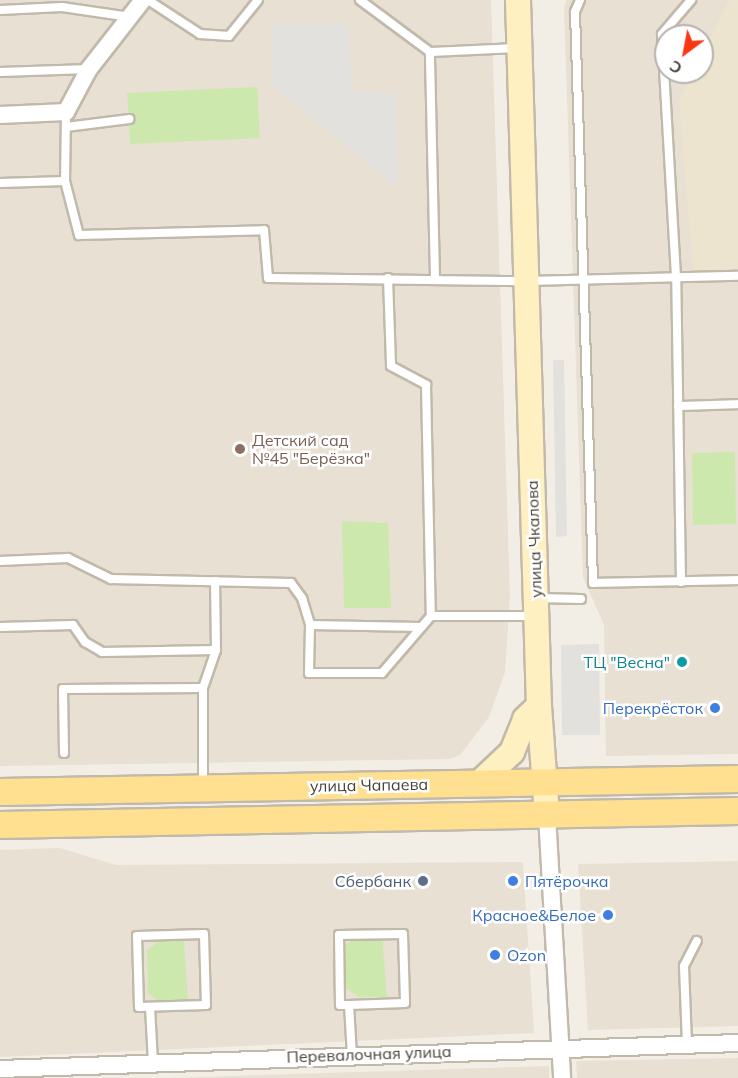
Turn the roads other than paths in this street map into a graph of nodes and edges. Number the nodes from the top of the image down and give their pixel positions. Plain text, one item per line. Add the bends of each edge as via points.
1 (143, 0) edge
2 (148, 0) edge
3 (258, 0) edge
4 (360, 0) edge
5 (518, 0) edge
6 (580, 0) edge
7 (691, 0) edge
8 (0, 10) edge
9 (130, 17) junction
10 (518, 48) junction
11 (430, 52) junction
12 (89, 69) junction
13 (0, 72) edge
14 (0, 115) edge
15 (129, 119) dead end
16 (66, 120) junction
17 (65, 181) junction
18 (0, 183) edge
19 (738, 276) edge
20 (676, 277) junction
21 (388, 278) junction
22 (435, 278) junction
23 (584, 280) junction
24 (526, 281) junction
25 (738, 404) edge
26 (678, 406) junction
27 (0, 561) edge
28 (738, 580) edge
29 (215, 581) junction
30 (681, 582) junction
31 (581, 598) dead end
32 (536, 607) junction
33 (431, 616) junction
34 (310, 625) junction
35 (0, 627) edge
36 (421, 627) junction
37 (216, 650) junction
38 (203, 688) junction
39 (539, 706) junction
40 (64, 753) dead end
41 (738, 779) edge
42 (544, 782) junction
43 (478, 784) junction
44 (203, 786) junction
45 (0, 792) edge
46 (738, 812) edge
47 (547, 815) junction
48 (0, 825) edge
49 (697, 941) dead end
50 (349, 1005) junction
51 (150, 1007) junction
52 (738, 1042) edge
53 (687, 1044) junction
54 (561, 1047) junction
55 (352, 1055) junction
56 (153, 1063) junction
57 (0, 1069) edge
58 (562, 1078) edge

1 - 9 street
2 - 3 lane via 200,34 229,36
4 - 11 lane
5 - 10 main road, улица Чкалова
6 - 23 lane via 575,12
7 - 20 lane via 662,34
8 - 9 lane via 62,7
9 - 12 street
10 - 11 lane
10 - 24 main road, улица Чкалова
11 - 22 lane
12 - 13 lane
12 - 16 street
14 - 16 street
15 - 16 lane
16 - 17 lane
17 - 18 lane
17 - 21 lane via 79,235 264,230 268,278
19 - 20 lane
20 - 23 lane
20 - 26 lane
21 - 22 lane
21 - 33 lane via 391,366 426,385
22 - 24 lane
23 - 24 lane
23 - 30 lane via 593,582
24 - 32 main road, улица Чкалова
25 - 26 lane
26 - 30 lane
27 - 29 lane via 68,558 111,579
28 - 30 lane
29 - 34 lane via 291,583 302,598
29 - 37 lane
31 - 32 lane
32 - 33 lane
32 - 39 main road, улица Чкалова
33 - 36 lane
34 - 36 lane
34 - 36 lane via 309,673 382,673
35 - 37 lane via 73,625 85,642 102,652
37 - 38 lane
38 - 40 lane via 63,689
38 - 44 lane
39 - 42 main road, улица Чкалова
39 - 43 main road via 525,720 512,752
41 - 42 main road, улица Чапаева
42 - 43 main road, улица Чапаева
42 - 47 main road, улица Чкалова
43 - 44 main road, улица Чапаева
44 - 45 main road, улица Чапаева
46 - 47 main road, улица Чапаева
47 - 48 main road, улица Чапаева
47 - 54 street, улица Чкалова
49 - 53 lane via 684,966
50 - 50 lane via 405,1003 403,934 339,935 340,1005
50 - 55 lane
51 - 51 lane via 206,1005 204,934 137,936 139,1007
51 - 56 lane
52 - 53 street, Перевалочная улица
53 - 54 street, Перевалочная улица
54 - 55 street, Перевалочная улица
54 - 58 street, улица Чкалова
55 - 56 street, Перевалочная улица
56 - 57 street, Перевалочная улица

